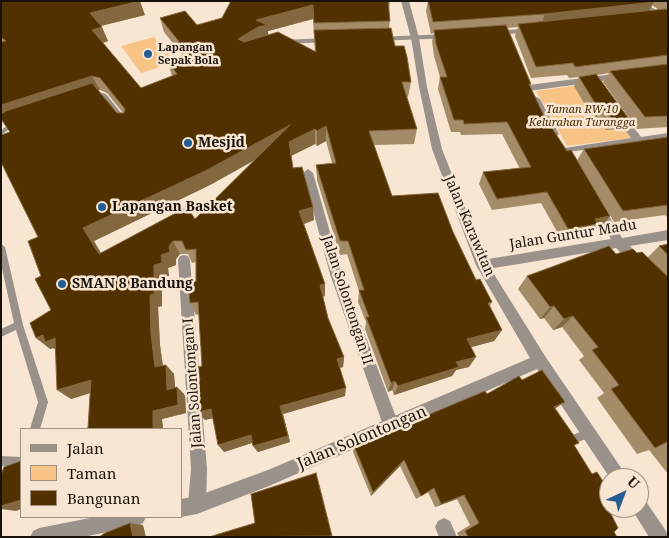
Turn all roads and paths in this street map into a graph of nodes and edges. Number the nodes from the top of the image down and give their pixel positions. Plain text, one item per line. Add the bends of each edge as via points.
1 (405, 1) edge
2 (637, 1) edge
3 (659, 16) junction
4 (644, 18) edge
5 (668, 21) edge
6 (541, 29) edge
7 (488, 33) edge
8 (460, 35) edge
9 (415, 38) junction
10 (368, 39) edge
11 (340, 40) edge
12 (269, 44) edge
13 (632, 75) edge
14 (89, 97) edge
15 (611, 103) edge
16 (20, 121) edge
17 (128, 125) edge
18 (1, 133) edge
19 (668, 136) edge
20 (638, 140) junction
21 (308, 173) dead end
22 (592, 198) edge
23 (668, 236) edge
24 (620, 244) junction
25 (1, 247) edge
26 (184, 260) edge
27 (482, 264) junction
28 (650, 275) edge
29 (19, 325) junction
30 (1, 333) edge
31 (540, 361) junction
32 (391, 425) junction
33 (35, 428) edge
34 (590, 433) junction
35 (568, 441) edge
36 (1, 461) edge
37 (20, 461) edge
38 (20, 463) edge
39 (613, 468) edge
40 (14, 477) edge
41 (189, 506) edge
42 (133, 518) edge
43 (647, 518) edge
44 (39, 537) edge
45 (660, 537) edge

1 - 9 street, Jalan Karawitan
2 - 3 street
3 - 4 street
3 - 5 street
6 - 7 street via 508,36
8 - 9 street
9 - 10 street
9 - 27 street, Jalan Karawitan via 437,149
11 - 12 street
13 - 20 street via 598,84 528,84 566,155
14 - 17 lane via 102,94
15 - 20 street
16 - 18 lane
19 - 20 street
21 - 32 street, Jalan Solontongan II via 336,274
22 - 24 street
23 - 24 street, Jalan Guntur Madu
24 - 27 street, Jalan Guntur Madu
24 - 28 street
25 - 29 lane
26 - 41 street, Jalan Solontongan I via 199,469
27 - 31 street, Jalan Karawitan
29 - 30 lane
29 - 33 lane via 44,402
31 - 32 street, Jalan Solontongan
31 - 34 street, Jalan Karawitan
32 - 41 street, Jalan Solontongan via 269,478
34 - 35 lane
34 - 39 street, Jalan Karawitan
36 - 37 lane
38 - 40 lane
42 - 44 street
43 - 45 street

